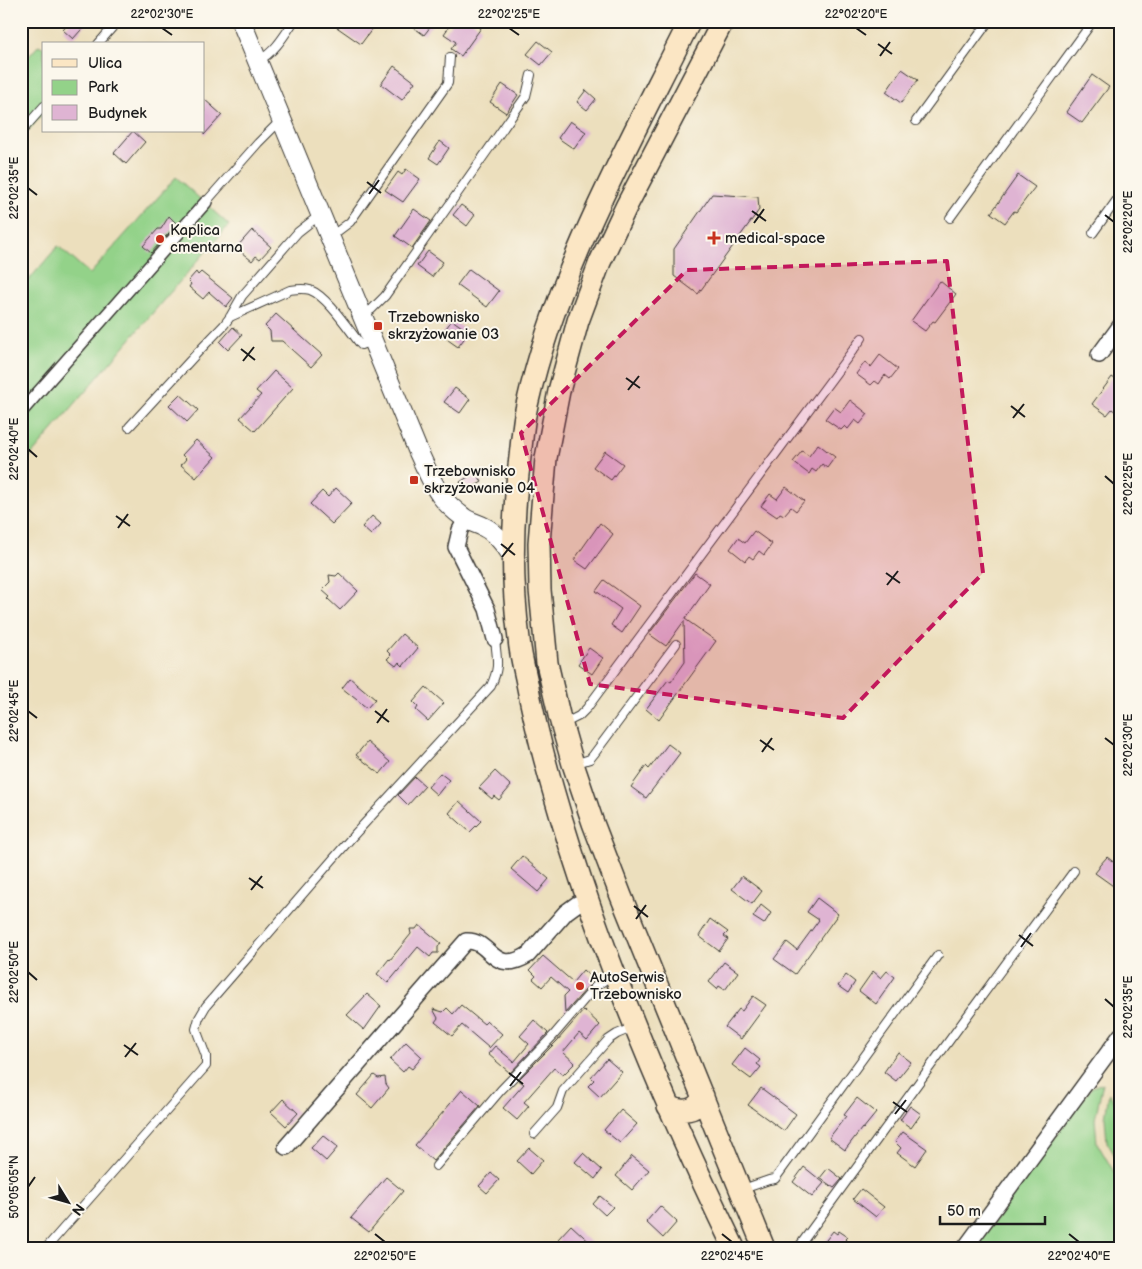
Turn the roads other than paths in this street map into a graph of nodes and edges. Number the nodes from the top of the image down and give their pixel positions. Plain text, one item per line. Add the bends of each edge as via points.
1 (118, 21) edge
2 (241, 21) edge
3 (294, 21) edge
4 (690, 21) edge
5 (723, 21) edge
6 (989, 21) edge
7 (1093, 21) edge
8 (100, 42) edge
9 (450, 57) dead end
10 (258, 61) junction
11 (531, 75) dead end
12 (42, 108) edge
13 (282, 119) junction
14 (916, 121) dead end
15 (21, 132) edge
16 (1121, 194) edge
17 (206, 202) joint
18 (321, 214) junction
19 (950, 218) dead end
20 (1093, 233) dead end
21 (329, 235) junction
22 (361, 313) junction
23 (230, 317) junction
24 (1121, 325) edge
25 (862, 338) dead end
26 (373, 340) junction
27 (1099, 355) dead end
28 (21, 412) edge
29 (129, 427) dead end
30 (466, 519) junction
31 (514, 524) junction
32 (484, 527) junction
33 (539, 543) junction
34 (513, 557) junction
35 (495, 640) joint
36 (676, 644) dead end
37 (562, 724) junction
38 (572, 764) junction
39 (1074, 871) dead end
40 (622, 896) junction
41 (588, 901) junction
42 (938, 955) dead end
43 (616, 977) junction
44 (636, 1027) junction
45 (1121, 1035) edge
46 (703, 1096) junction
47 (668, 1106) junction
48 (534, 1134) dead end
49 (286, 1147) dead end
50 (436, 1166) dead end
51 (740, 1190) junction
52 (46, 1248) edge
53 (734, 1248) edge
54 (764, 1248) edge
55 (798, 1248) edge
56 (965, 1248) edge

1 - 8 lane
2 - 10 street
3 - 10 lane via 276,47
4 - 31 main road via 597,209 554,313 526,409
5 - 33 main road via 627,205 578,320 558,391 546,458
6 - 14 lane
7 - 19 lane
9 - 21 lane via 448,83 350,222
10 - 13 street
11 - 22 lane via 526,96 384,296 371,310
12 - 15 lane
13 - 17 lane
13 - 18 street
16 - 20 lane
17 - 28 street
18 - 21 street
18 - 23 lane via 292,239 242,296
21 - 22 street
22 - 26 street
23 - 26 lane via 300,288 319,294 360,345
23 - 29 lane
24 - 27 street
25 - 37 lane via 586,708 579,716
26 - 30 street via 434,486 449,506
30 - 32 street
30 - 35 street via 456,547 487,609
31 - 32 street
31 - 33 street via 528,527
31 - 34 main road
32 - 34 street
33 - 37 main road via 547,663
34 - 41 main road via 519,641 530,702 564,829
35 - 52 lane via 498,667 491,686 353,836 206,1006 198,1018 196,1029 206,1056 206,1066
36 - 38 lane via 590,759
37 - 38 main road
38 - 40 main road
39 - 55 lane
40 - 41 main road via 603,891
40 - 46 main road
41 - 43 main road
41 - 49 street via 566,912 520,960 504,962 479,944 466,941
42 - 51 lane via 775,1180
43 - 44 main road
43 - 50 lane via 595,987
44 - 47 main road
44 - 48 lane via 608,1040 563,1091 557,1108
45 - 56 street
46 - 47 main road via 691,1109 677,1110
46 - 51 main road
47 - 53 main road
51 - 54 main road

